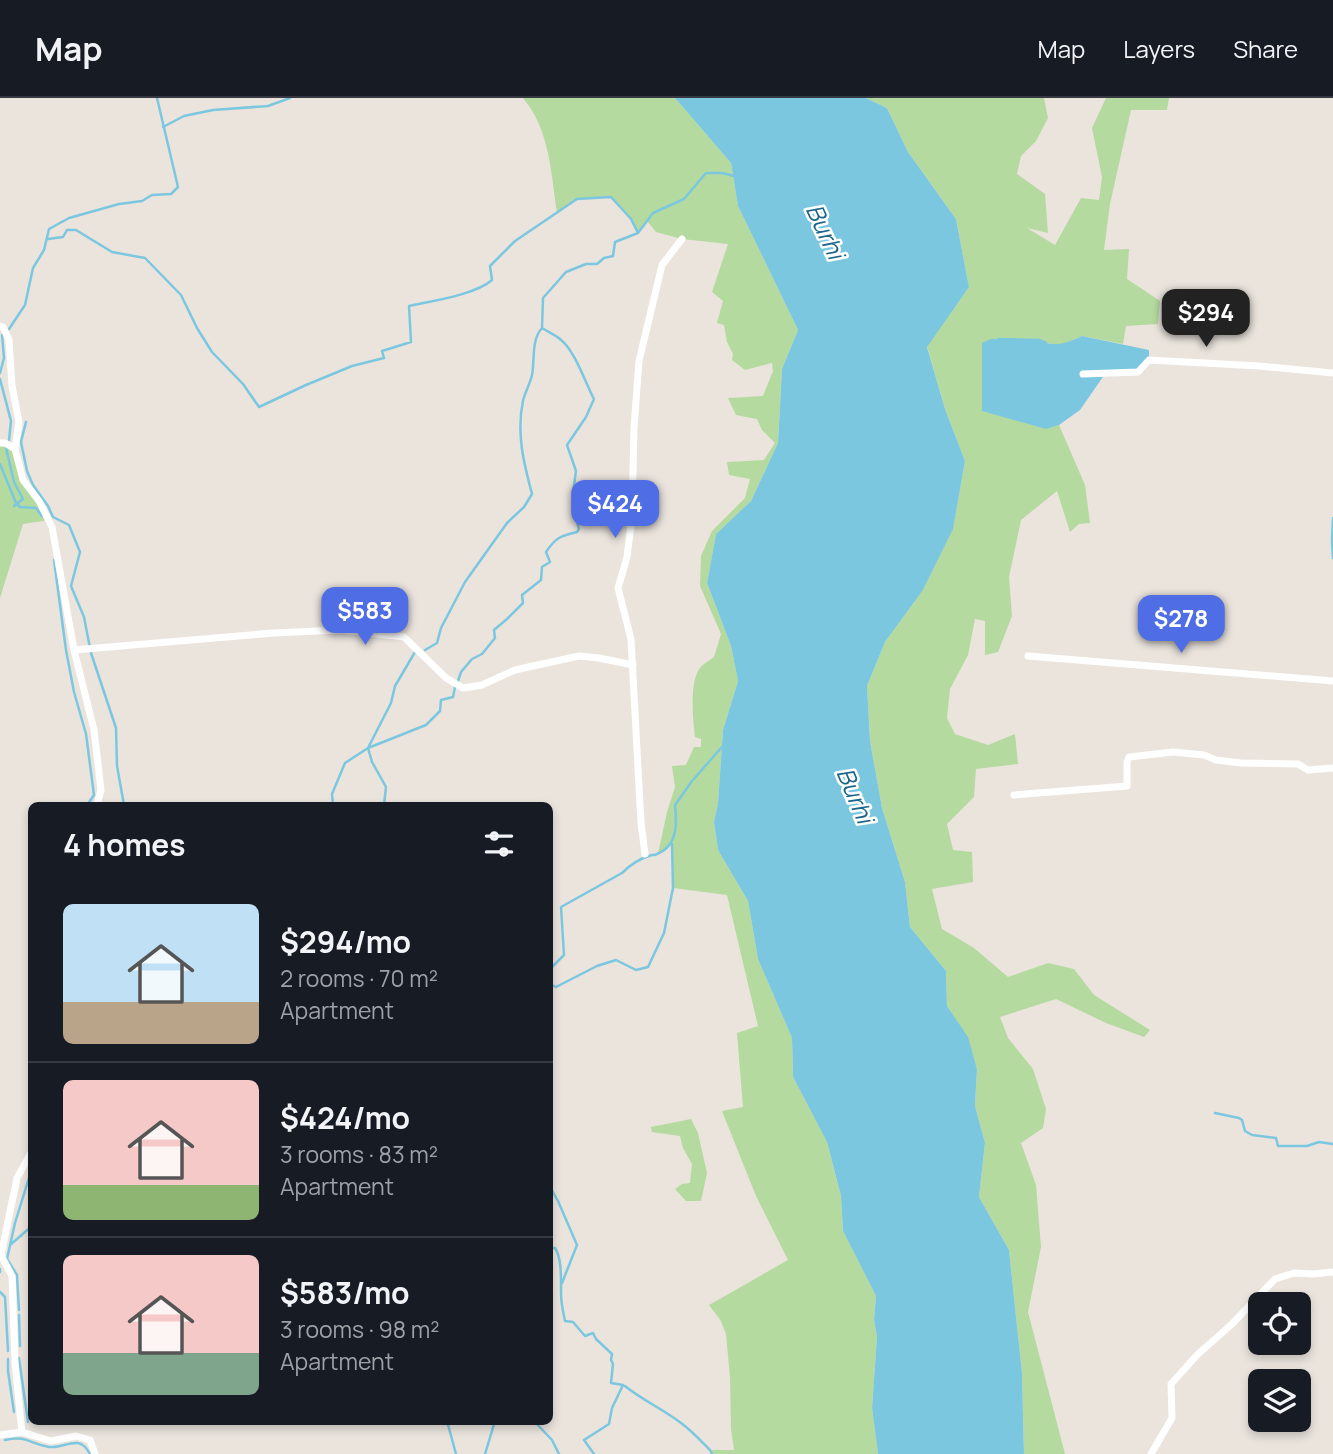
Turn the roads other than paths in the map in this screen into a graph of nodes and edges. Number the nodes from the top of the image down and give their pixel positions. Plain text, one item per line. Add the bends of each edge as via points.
1 (682, 239) dead end
2 (0, 326) edge
3 (1333, 373) edge
4 (1083, 374) dead end
5 (0, 443) edge
6 (15, 449) junction
7 (74, 650) junction
8 (1027, 656) dead end
9 (633, 665) junction
10 (1333, 681) edge
11 (1333, 768) edge
12 (1014, 795) dead end
13 (98, 802) edge
14 (645, 854) dead end
15 (28, 1158) edge
16 (1333, 1272) edge
17 (22, 1432) junction
18 (0, 1435) edge
19 (95, 1454) edge
20 (1151, 1454) edge

1 - 9 street via 662,265 639,361 632,517 618,588
2 - 6 street via 9,340 19,422
3 - 4 street via 1149,360 1138,372
5 - 6 street
6 - 7 street via 23,480 52,527
7 - 9 street via 341,630 404,637 446,678 463,688 515,670 579,656
7 - 13 street via 94,730 101,790
8 - 10 street
9 - 14 street
11 - 12 street via 1308,770 1298,764 1241,763 1173,752 1129,757 1127,786
15 - 17 street via 17,1178 1,1255 12,1276
16 - 20 street via 1294,1273 1275,1279 1197,1355 1171,1384 1172,1418
17 - 18 street
17 - 19 street via 51,1441 76,1436 90,1440

